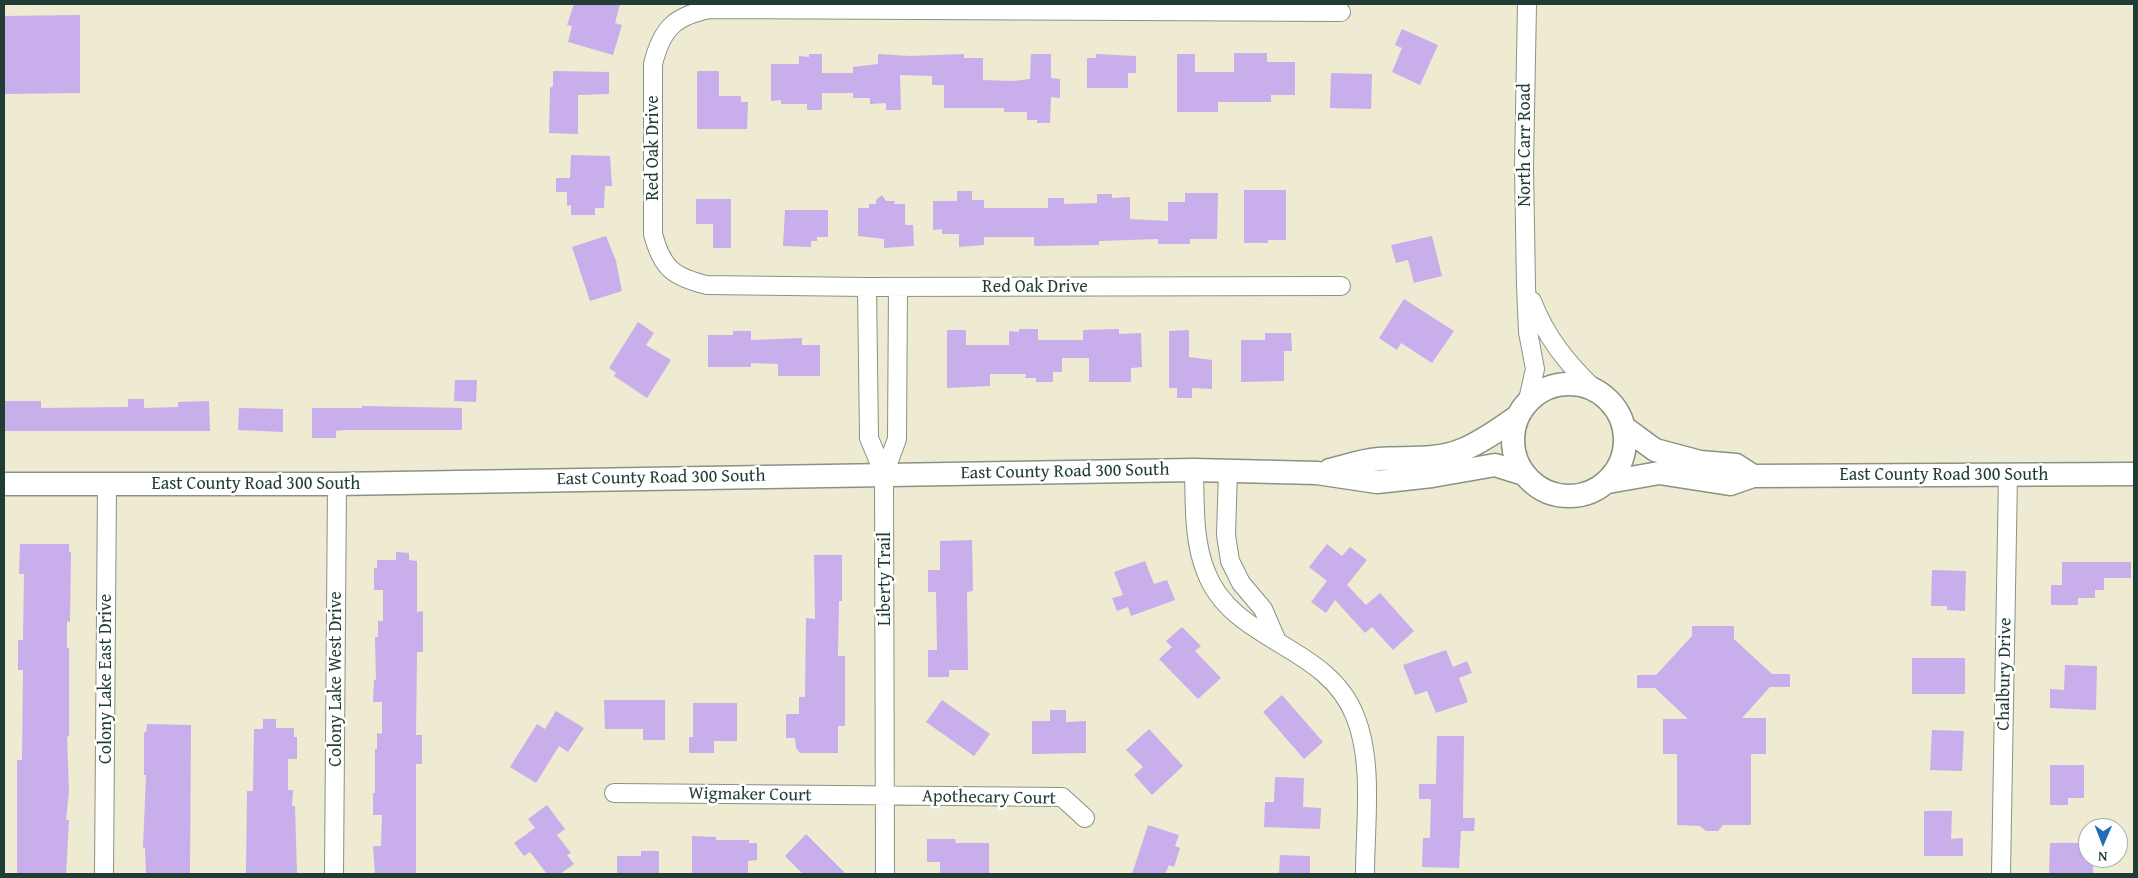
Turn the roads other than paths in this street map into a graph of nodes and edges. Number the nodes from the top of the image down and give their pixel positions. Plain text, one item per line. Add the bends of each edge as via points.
1 (1527, 4) edge
2 (1202, 7) edge
3 (1341, 12) dead end
4 (1340, 286) dead end
5 (1526, 286) junction
6 (867, 287) junction
7 (898, 287) junction
8 (1594, 388) junction
9 (1523, 408) junction
10 (1625, 428) junction
11 (1194, 470) junction
12 (1228, 472) junction
13 (1317, 473) junction
14 (884, 474) junction
15 (1524, 474) junction
16 (2134, 474) edge
17 (2008, 475) junction
18 (1753, 476) junction
19 (1608, 482) junction
20 (4, 484) edge
21 (107, 484) junction
22 (337, 484) junction
23 (1276, 639) junction
24 (614, 794) dead end
25 (885, 796) junction
26 (1085, 818) dead end
27 (104, 874) edge
28 (334, 874) edge
29 (885, 874) edge
30 (1365, 874) edge
31 (2001, 874) edge

1 - 5 street, North Carr Road
2 - 3 street, Red Oak Drive
2 - 6 street, Red Oak Drive via 710,9 687,14 673,24 658,43 653,64 653,234 658,254 670,270 685,280 707,285
4 - 7 street, Red Oak Drive
5 - 8 street, North Carr Road via 1560,354
5 - 9 street, North Carr Road via 1528,332 1535,369
6 - 7 street, Red Oak Drive
6 - 14 street, Liberty Trail via 870,438
7 - 14 street via 897,439
8 - 9 street via 1559,384 1542,390
8 - 10 street via 1619,412
9 - 13 street, East County Road 300 South via 1481,441 1462,450 1413,459 1378,459
9 - 15 street via 1513,430 1513,445 1516,460
10 - 18 street, East County Road 300 South via 1655,450 1700,462 1736,465
10 - 19 street via 1626,448 1620,466
11 - 12 street, East County Road 300 South
11 - 14 street, East County Road 300 South
11 - 23 street via 1198,543 1209,580 1237,617
12 - 13 street, East County Road 300 South
12 - 23 street via 1226,535 1230,561 1241,583 1263,609
13 - 15 street, East County Road 300 South via 1377,482 1495,465
14 - 22 street, East County Road 300 South
14 - 25 street, Liberty Trail
15 - 19 street via 1535,485 1564,496 1580,496
16 - 17 street, East County Road 300 South
17 - 18 street, East County Road 300 South
17 - 31 street, Chalbury Drive
18 - 19 street, East County Road 300 South via 1730,484 1659,473
20 - 21 street, East County Road 300 South
21 - 22 street, East County Road 300 South
21 - 27 street, Colony Lake East Drive
22 - 28 street, Colony Lake West Drive
23 - 30 street via 1333,680 1356,716 1366,759
24 - 25 street, Wigmaker Court
25 - 26 street, Apothecary Court via 1062,797
25 - 29 street, Liberty Trail

